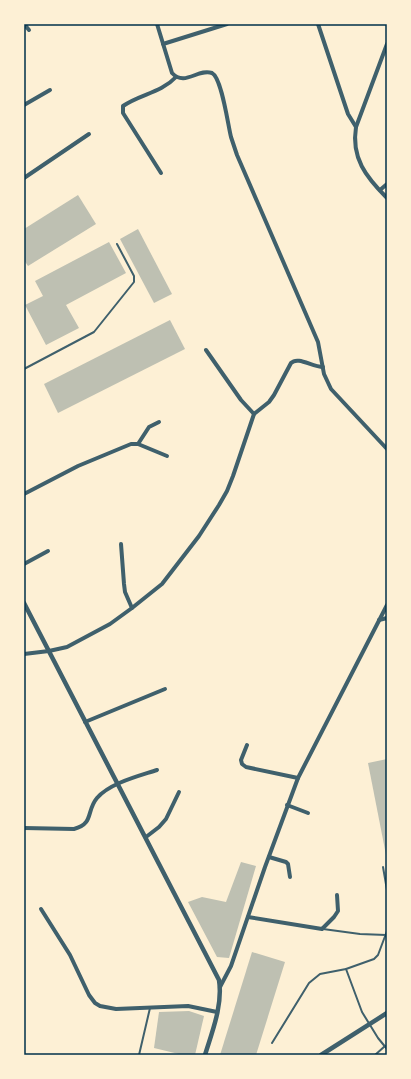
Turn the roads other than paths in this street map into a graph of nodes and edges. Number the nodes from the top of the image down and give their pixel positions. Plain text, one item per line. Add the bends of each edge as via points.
1 (24, 24) edge
2 (157, 24) edge
3 (227, 24) edge
4 (318, 24) edge
5 (30, 30) dead end
6 (163, 44) junction
7 (387, 44) edge
8 (385, 54) edge
9 (176, 77) junction
10 (50, 90) dead end
11 (24, 105) edge
12 (356, 127) junction
13 (89, 134) dead end
14 (161, 173) dead end
15 (24, 178) edge
16 (387, 184) edge
17 (380, 190) junction
18 (387, 198) edge
19 (117, 244) dead end
20 (206, 350) dead end
21 (323, 367) junction
22 (24, 369) edge
23 (254, 414) junction
24 (159, 422) dead end
25 (138, 444) junction
26 (387, 449) edge
27 (167, 456) dead end
28 (24, 494) edge
29 (121, 544) dead end
30 (48, 551) dead end
31 (24, 564) edge
32 (24, 603) edge
33 (387, 605) edge
34 (132, 608) junction
35 (387, 618) edge
36 (379, 620) junction
37 (49, 651) junction
38 (24, 654) edge
39 (165, 689) dead end
40 (85, 722) junction
41 (247, 745) dead end
42 (157, 770) dead end
43 (298, 778) junction
44 (118, 784) junction
45 (179, 792) dead end
46 (287, 806) junction
47 (308, 813) dead end
48 (24, 828) edge
49 (146, 837) junction
50 (268, 857) junction
51 (383, 867) dead end
52 (290, 877) dead end
53 (387, 890) edge
54 (337, 895) dead end
55 (41, 909) dead end
56 (248, 917) junction
57 (322, 929) junction
58 (387, 930) edge
59 (386, 935) edge
60 (346, 969) junction
61 (220, 987) junction
62 (150, 1008) junction
63 (217, 1012) junction
64 (387, 1013) edge
65 (370, 1024) junction
66 (272, 1043) dead end
67 (385, 1046) junction
68 (387, 1049) edge
69 (139, 1055) edge
70 (205, 1055) edge
71 (321, 1055) edge
72 (375, 1055) edge

1 - 5 street
2 - 6 street
3 - 6 street
4 - 12 street via 348,114
6 - 9 street via 172,73
7 - 8 street
8 - 12 street
9 - 14 street via 162,89 123,106 123,113
9 - 21 street via 180,79 211,73 216,78 237,155 318,342
10 - 11 street
12 - 17 street via 357,156 362,167
13 - 15 street
16 - 17 street
17 - 18 street
19 - 22 lane via 134,276 134,282 94,332
20 - 23 street
21 - 23 street via 299,360 291,362 274,395
21 - 26 street via 331,389
23 - 34 street via 229,486 219,505 162,584
24 - 25 street via 149,427
25 - 27 street
25 - 28 street via 131,444 78,466
29 - 34 street via 125,592
30 - 31 street
32 - 37 street
33 - 36 street
34 - 37 street via 110,624 67,647
35 - 36 street
36 - 43 street
37 - 38 street
37 - 40 street
39 - 40 street
40 - 44 street
41 - 43 street via 241,760 246,767
42 - 44 street
43 - 46 street
44 - 48 street via 97,798 87,822 80,828
44 - 49 street
45 - 49 street via 166,819
46 - 47 street
46 - 50 street
49 - 61 street via 217,975
50 - 52 street via 286,862
50 - 56 street
51 - 53 lane
54 - 57 street via 338,912
55 - 62 street via 70,955 95,1003 116,1009
56 - 57 street
56 - 61 street via 232,966
57 - 59 lane
58 - 59 lane
59 - 60 lane via 374,959
60 - 65 lane via 362,1012
60 - 66 lane via 328,971 314,978
61 - 63 street
62 - 63 street via 188,1006
62 - 69 lane
63 - 70 street
64 - 65 street
65 - 67 lane
65 - 71 street
67 - 68 lane
67 - 72 lane

